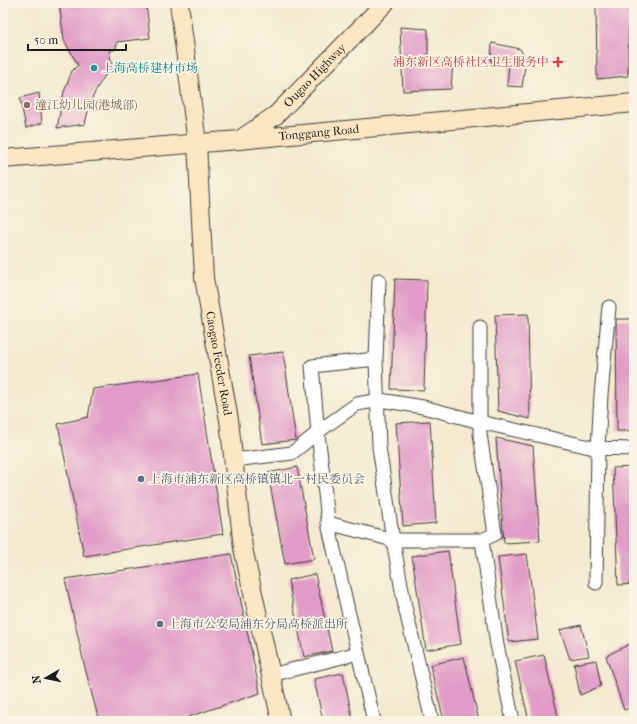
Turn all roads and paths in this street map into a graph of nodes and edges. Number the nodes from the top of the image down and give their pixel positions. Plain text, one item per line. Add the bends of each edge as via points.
1 (179, 3) edge
2 (385, 3) edge
3 (634, 103) edge
4 (239, 140) junction
5 (197, 143) junction
6 (3, 158) edge
7 (379, 280) dead end
8 (609, 307) dead end
9 (480, 327) dead end
10 (376, 359) junction
11 (378, 400) junction
12 (480, 422) junction
13 (318, 433) junction
14 (598, 448) junction
15 (634, 449) edge
16 (234, 460) junction
17 (328, 523) junction
18 (393, 540) junction
19 (482, 540) junction
20 (596, 583) dead end
21 (358, 653) junction
22 (271, 675) junction
23 (281, 721) edge
24 (374, 721) edge
25 (432, 721) edge
26 (513, 721) edge

1 - 5 street, Caogao Feeder Road
2 - 4 street, Ougao Highway via 276,115
3 - 4 street, Tonggang Road
4 - 5 street, Tonggang Road
5 - 6 street, Tonggang Road
5 - 16 street, Caogao Feeder Road via 204,278
7 - 10 street
8 - 14 street
9 - 12 street
10 - 11 street
10 - 13 street via 312,366
11 - 12 street via 423,407
11 - 13 street via 357,404
11 - 18 street via 379,447
12 - 14 street
12 - 19 street via 495,534
13 - 16 street via 292,453
13 - 17 street
14 - 15 street
14 - 20 street
16 - 22 street, Caogao Feeder Road via 243,548
17 - 18 street
17 - 21 street
18 - 19 street
18 - 25 street via 405,607
19 - 26 street via 497,645
21 - 22 street
21 - 24 street
22 - 23 street, Caogao Feeder Road

